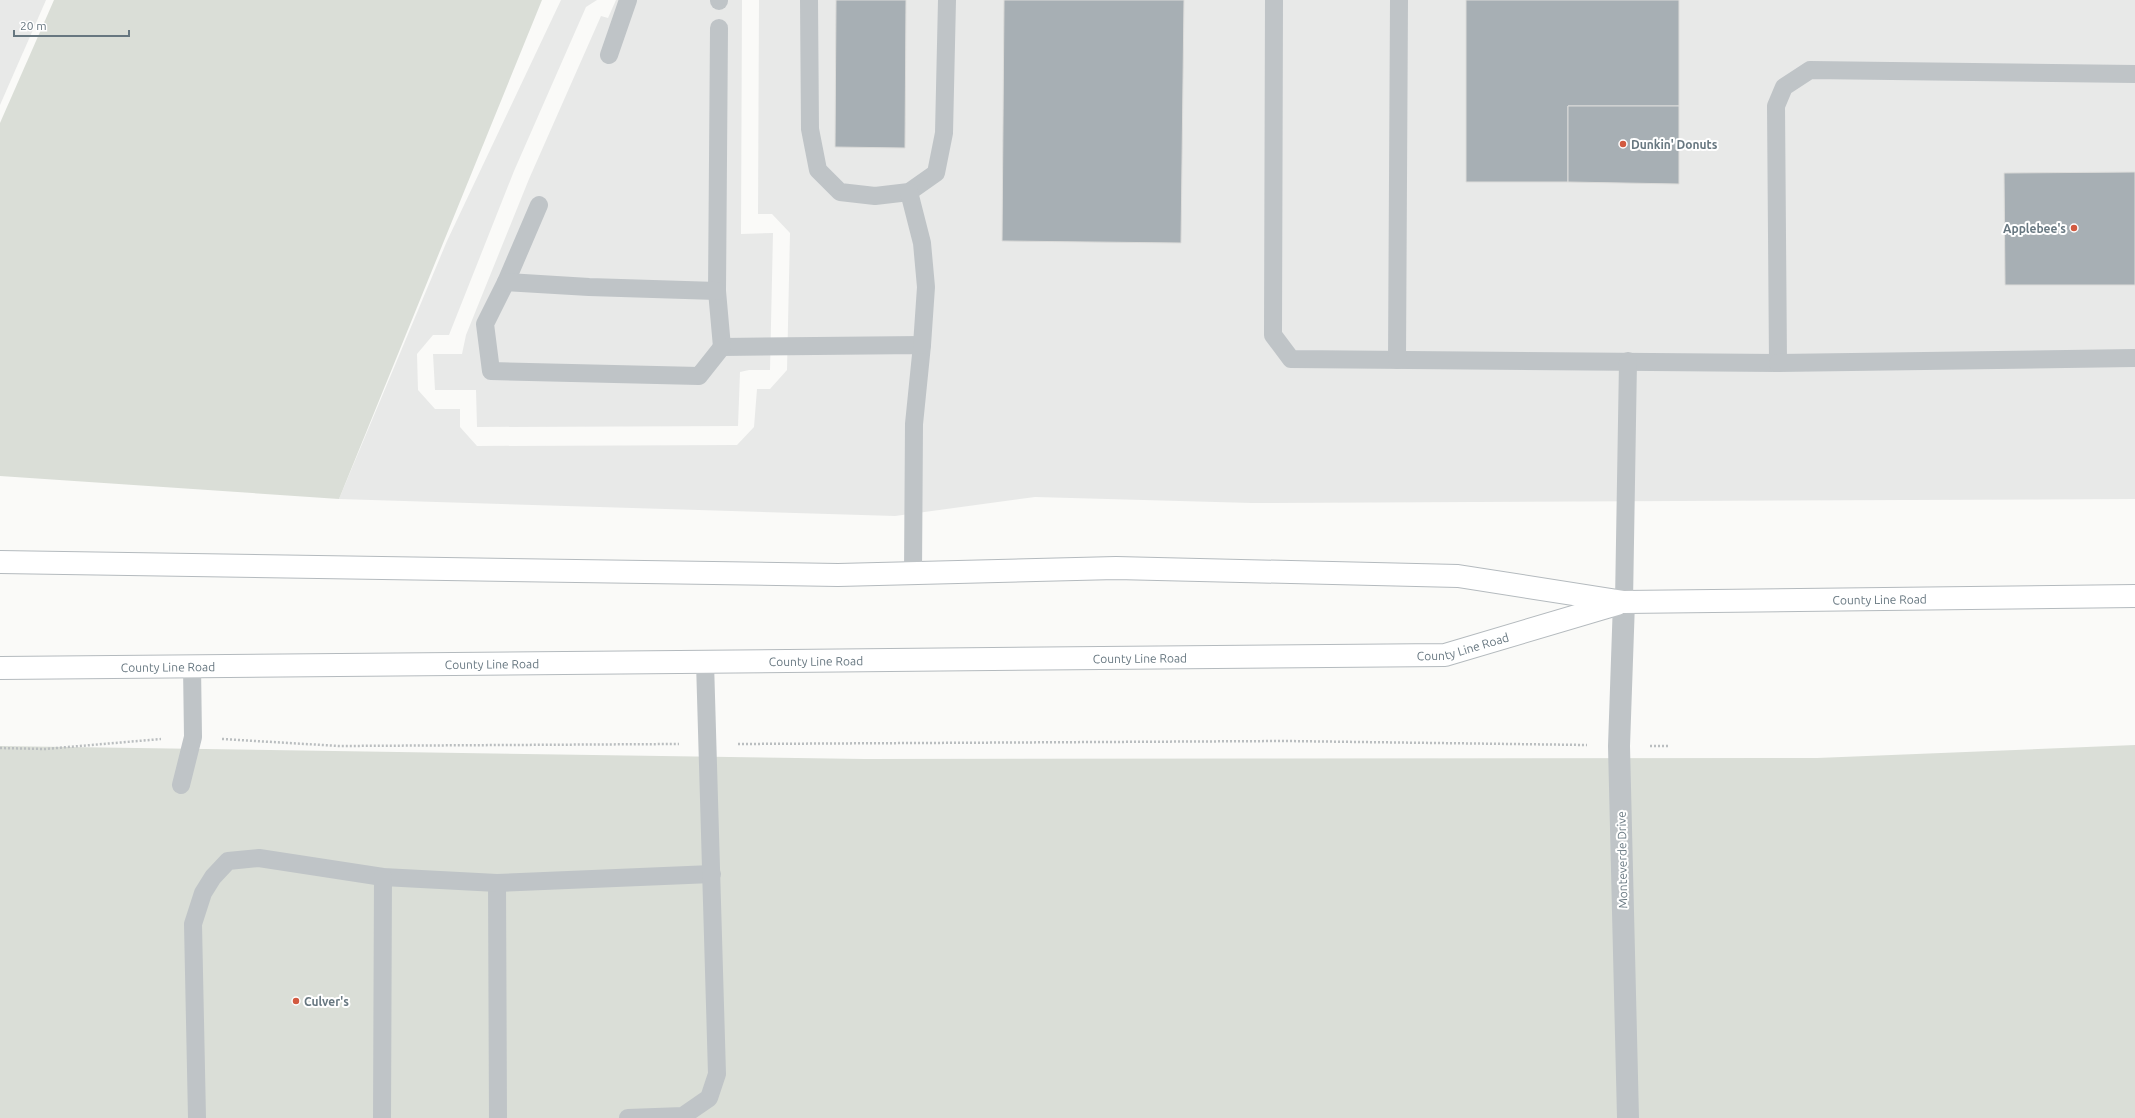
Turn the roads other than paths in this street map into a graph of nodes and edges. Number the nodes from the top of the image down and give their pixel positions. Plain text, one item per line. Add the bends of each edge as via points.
1 (628, 0) edge
2 (809, 0) edge
3 (947, 0) edge
4 (1274, 0) edge
5 (1399, 0) edge
6 (720, 28) dead end
7 (609, 55) dead end
8 (2135, 74) edge
9 (909, 192) junction
10 (539, 205) dead end
11 (506, 282) junction
12 (717, 291) junction
13 (922, 346) junction
14 (722, 347) junction
15 (2135, 358) edge
16 (1397, 360) junction
17 (1628, 361) junction
18 (1778, 363) junction
19 (0, 562) edge
20 (913, 573) junction
21 (2135, 596) edge
22 (1624, 602) junction
23 (705, 662) junction
24 (192, 666) junction
25 (0, 668) edge
26 (181, 785) dead end
27 (712, 874) junction
28 (383, 877) junction
29 (497, 883) junction
30 (197, 1118) edge
31 (382, 1118) edge
32 (498, 1118) edge
33 (628, 1118) edge
34 (1628, 1118) edge

1 - 7 lane
2 - 9 lane via 810,129 818,170 840,192 876,196
3 - 9 lane via 944,133 936,173
4 - 16 lane via 1273,335 1291,359
5 - 16 lane
6 - 12 lane
8 - 18 lane via 1810,70 1784,86 1776,106
9 - 13 lane via 922,242 926,287
10 - 11 lane
11 - 12 lane
11 - 14 lane via 485,324 491,371 699,376
12 - 14 lane
13 - 14 lane
13 - 20 lane via 914,424
15 - 18 lane
16 - 17 lane
17 - 18 lane
17 - 22 lane
19 - 20 main road, County Line Road via 838,575
20 - 22 main road, County Line Road via 1116,568 1458,576
21 - 22 main road, County Line Road
22 - 23 main road, County Line Road via 1445,655
22 - 34 street, Monteverde Drive via 1619,746
23 - 24 main road, County Line Road
23 - 27 lane
24 - 25 main road, County Line Road
24 - 26 lane via 193,737
27 - 29 lane
27 - 33 lane via 717,1074 709,1098 683,1116
28 - 29 lane
28 - 30 lane via 259,858 228,861 213,877 204,893 193,924
28 - 31 lane
29 - 32 lane

